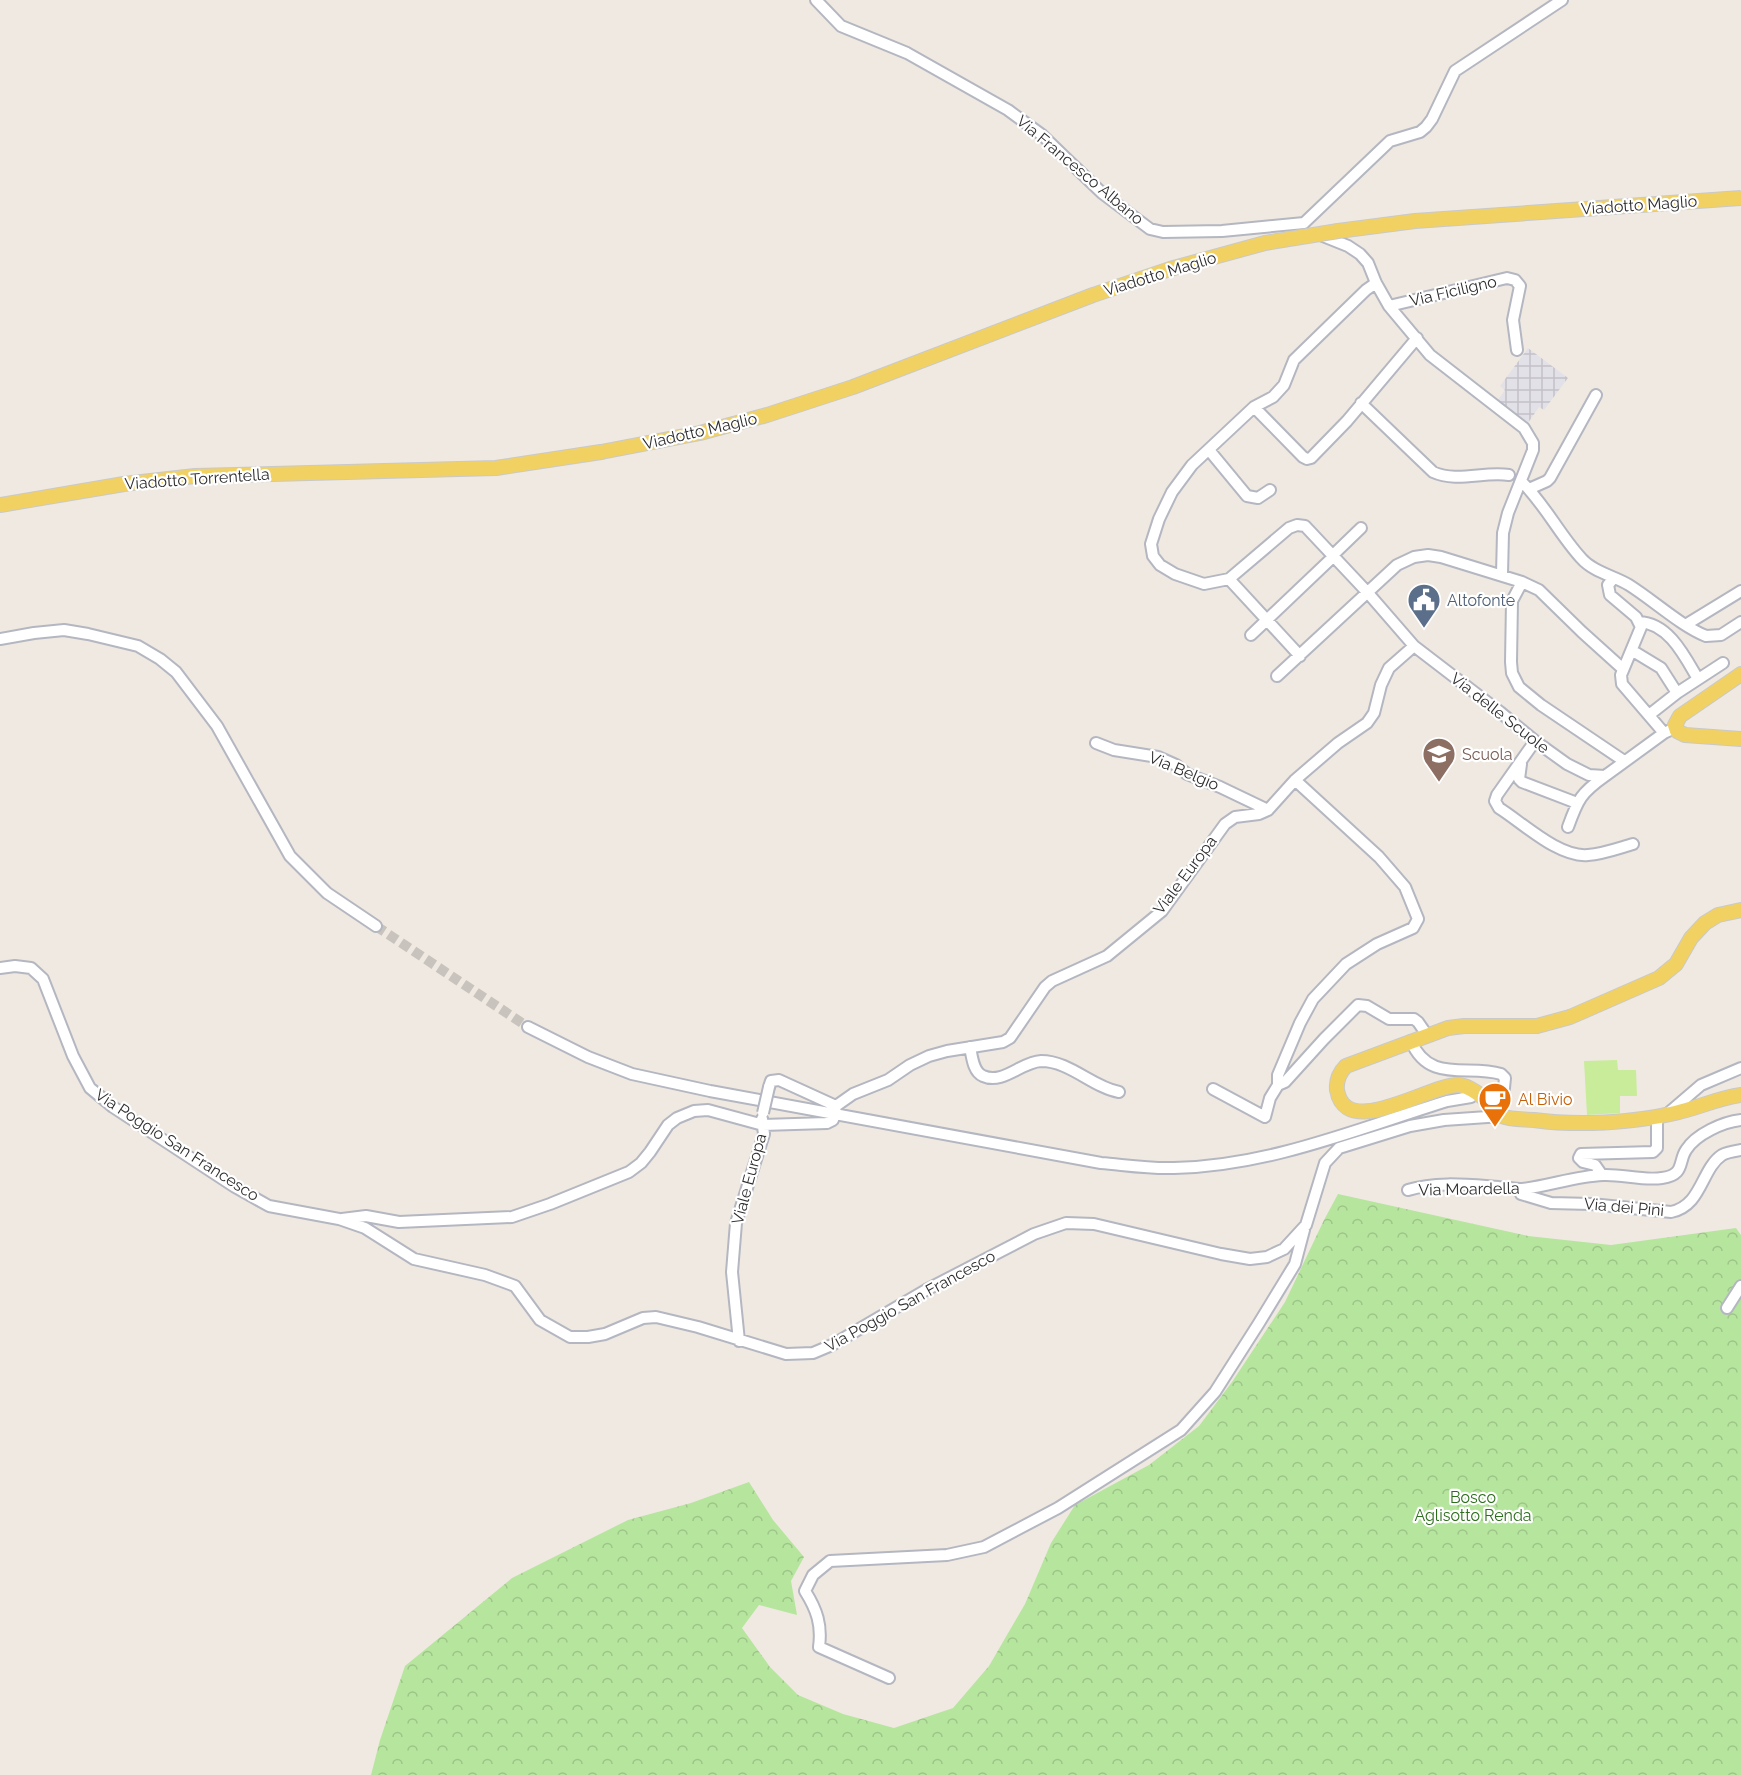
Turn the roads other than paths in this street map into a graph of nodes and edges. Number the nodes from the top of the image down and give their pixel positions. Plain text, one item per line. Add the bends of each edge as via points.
1 (816, 0) edge
2 (1562, 0) edge
3 (1741, 198) edge
4 (1304, 224) junction
5 (1376, 284) junction
6 (1389, 306) junction
7 (1417, 338) junction
8 (1517, 350) dead end
9 (1596, 395) dead end
10 (1361, 403) junction
11 (1254, 407) junction
12 (1209, 450) junction
13 (396, 471) joint
14 (1520, 480) junction
15 (1270, 490) dead end
16 (0, 505) edge
17 (1361, 528) dead end
18 (1334, 556) junction
19 (1502, 574) junction
20 (1229, 579) junction
21 (1613, 579) junction
22 (1522, 582) junction
23 (1741, 591) edge
24 (1368, 593) junction
25 (1266, 620) junction
26 (1639, 622) junction
27 (1741, 622) edge
28 (1687, 624) junction
29 (1251, 635) dead end
30 (0, 639) edge
31 (1414, 646) junction
32 (1632, 651) junction
33 (1300, 656) junction
34 (1722, 663) dead end
35 (1623, 669) junction
36 (1741, 675) edge
37 (1277, 676) dead end
38 (1698, 679) junction
39 (1677, 693) junction
40 (1649, 715) junction
41 (1670, 731) junction
42 (1741, 739) edge
43 (1535, 741) junction
44 (1096, 743) dead end
45 (1624, 761) junction
46 (1521, 763) junction
47 (1605, 776) junction
48 (1295, 780) junction
49 (1577, 803) junction
50 (1268, 810) junction
51 (1568, 827) dead end
52 (1633, 844) dead end
53 (1741, 910) edge
54 (376, 926) tunnel mouth
55 (0, 968) edge
56 (528, 1028) tunnel mouth
57 (1426, 1035) junction
58 (1411, 1041) junction
59 (970, 1047) junction
60 (1741, 1068) edge
61 (1278, 1085) junction
62 (1213, 1089) dead end
63 (1119, 1092) dead end
64 (1488, 1095) dead end
65 (1741, 1095) edge
66 (1472, 1097) dead end
67 (835, 1110) junction
68 (1502, 1116) junction
69 (1661, 1116) junction
70 (1741, 1120) edge
71 (763, 1125) junction
72 (1741, 1150) edge
73 (1602, 1175) junction
74 (1521, 1189) junction
75 (1408, 1190) dead end
76 (339, 1219) junction
77 (1306, 1225) junction
78 (1741, 1286) edge
79 (1727, 1308) dead end
80 (739, 1341) junction
81 (889, 1678) dead end

1 - 4 street, Via Francesco Albano via 841,26 907,53 1008,110 1042,135 1102,193 1150,229 1222,231
2 - 4 street via 1455,70 1426,127 1390,141
3 - 13 main road, Viadotto Maglio, bridge via 1415,221 1265,243 1170,269 853,387 700,433 496,468
4 - 5 street, Via Ficiligno via 1360,254
5 - 6 street, Via Ficiligno
5 - 11 street via 1294,360 1284,385 1273,397
6 - 7 street, Via Ficiligno
6 - 8 street, Via Ficiligno via 1507,278 1515,280 1520,286 1513,320
7 - 10 street
7 - 14 street, Via Ficiligno via 1430,355 1524,428 1533,450
9 - 14 street via 1550,478
10 - 11 street via 1307,459
10 - 14 street via 1433,472 1447,477 1500,474
11 - 12 street
12 - 15 street via 1247,496 1258,498
12 - 20 street via 1172,492 1151,548 1155,560 1175,574 1204,584
13 - 16 main road, Viadotto Torrentella via 195,476
14 - 19 street via 1503,533
14 - 21 street via 1583,561
17 - 18 street
18 - 20 street, Via delle Scuole via 1308,528 1297,525
18 - 24 street, Via delle Scuole
18 - 25 street
19 - 22 street
19 - 24 street via 1428,555 1404,561
20 - 25 street
21 - 26 street via 1608,589 1610,595
21 - 28 street
22 - 35 street via 1539,590
22 - 45 street via 1512,601 1511,662 1519,687
23 - 28 street
24 - 31 street, Via delle Scuole
24 - 33 street
25 - 29 street
25 - 33 street
26 - 32 street via 1640,632
26 - 38 street via 1648,622 1671,639
27 - 28 street via 1711,637
30 - 54 street via 64,630 138,646 160,659 176,672 217,726 290,856 327,892
31 - 43 street, Via delle Scuole
31 - 48 street via 1389,668 1367,723
32 - 35 street
32 - 39 street via 1661,668
33 - 37 street
34 - 38 street
35 - 40 street via 1621,680 1625,689
36 - 41 main road via 1680,716
38 - 39 street
39 - 40 street
40 - 41 street
41 - 42 main road
41 - 45 street
43 - 46 street
43 - 47 street, Via delle Scuole via 1567,764 1590,775
44 - 50 street, Via Belgio via 1158,757
45 - 47 street
46 - 49 street via 1522,782
46 - 52 street via 1496,798 1499,808 1545,841 1574,854 1588,855
47 - 49 street via 1584,792
48 - 50 street
48 - 61 street via 1379,857 1405,887 1418,919 1413,928 1346,964 1313,999 1278,1075
49 - 51 street
50 - 59 street, Viale Europa via 1225,824 1162,911 1107,956 1052,981 1010,1038 994,1045
53 - 57 main road via 1705,923 1676,963 1659,978 1570,1017 1537,1026 1464,1026
55 - 76 street, Via Poggio San Francesco via 31,968 43,979 90,1088 113,1107 269,1206
56 - 67 street via 632,1074 710,1091
57 - 58 main road
57 - 61 street via 1414,1019 1389,1019 1358,1005 1286,1082
58 - 64 street via 1416,1053 1431,1065 1502,1074 1504,1088
58 - 68 main road via 1346,1066 1337,1081 1342,1102 1364,1113 1448,1084 1462,1085
59 - 63 street via 975,1070 982,1076 1011,1074 1029,1064 1050,1062
59 - 67 street, Viale Europa via 929,1056 888,1080 853,1094
60 - 69 street via 1701,1085
61 - 62 street via 1265,1117
65 - 69 main road
66 - 67 street via 1447,1101 1303,1148 1239,1162 1171,1169 1122,1165
67 - 71 street, Viale Europa via 833,1120 827,1123
67 - 71 street, Viale Europa, bridge via 779,1080 771,1081
68 - 69 main road via 1546,1122 1631,1121
68 - 77 street, Via Poggio San Francesco via 1410,1126 1339,1148 1325,1163
69 - 73 street via 1657,1148 1653,1152 1581,1154 1579,1158 1595,1165
70 - 73 street, Via Moardella via 1721,1125 1693,1142 1671,1176 1661,1179
71 - 76 street, Viale Europa via 708,1110 694,1111 668,1125 650,1152 629,1172 512,1217 399,1222 366,1216
71 - 80 street, Viale Europa via 764,1134 736,1223 732,1272
72 - 74 street, Via dei Pini via 1721,1156 1683,1209 1671,1212 1551,1203 1521,1194
73 - 74 street, Via Moardella
74 - 75 street, Via Moardella via 1447,1185
76 - 80 street, Via Poggio San Francesco via 365,1228 414,1259 515,1286 540,1320 570,1337 605,1334 643,1318 656,1317
77 - 80 street, Via Poggio San Francesco via 1284,1249 1250,1259 1094,1224 1066,1223 1044,1229 823,1349 786,1354
77 - 81 street via 1295,1263 1259,1323 1215,1392 1181,1430 1058,1508 984,1547 947,1555 830,1561 813,1575 805,1591 815,1606 821,1630 819,1647
78 - 79 street

